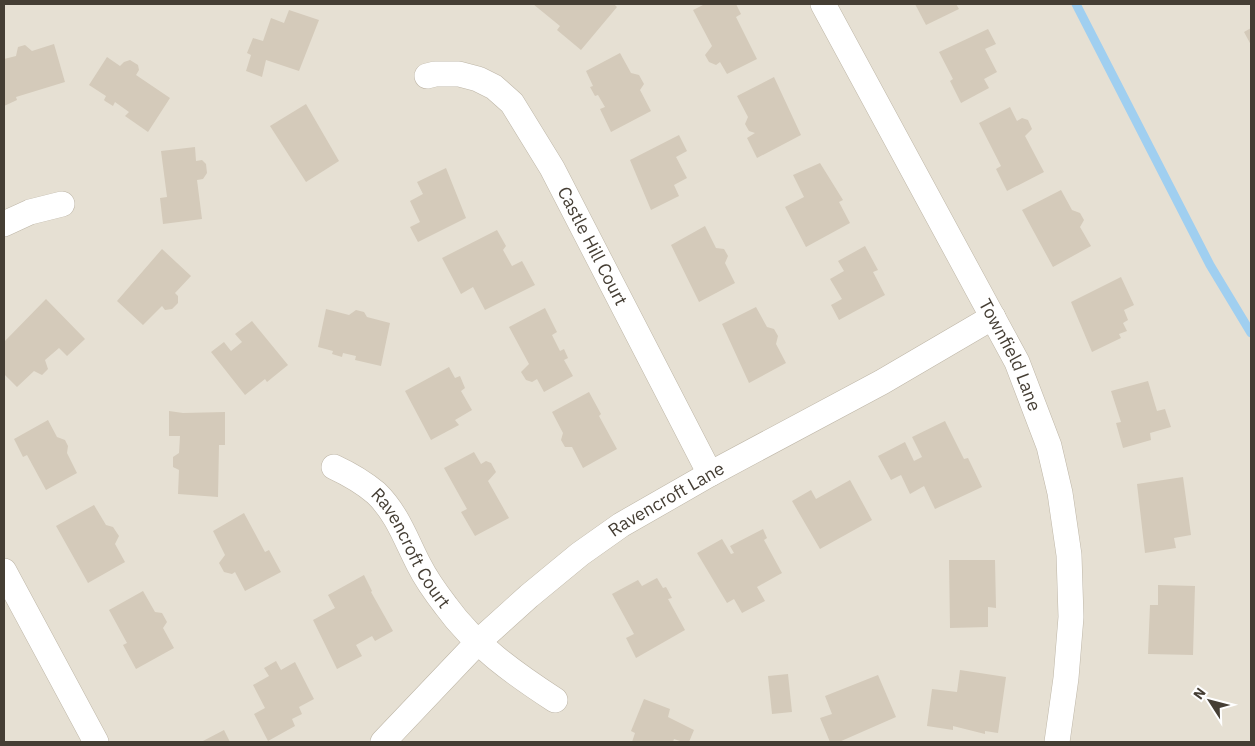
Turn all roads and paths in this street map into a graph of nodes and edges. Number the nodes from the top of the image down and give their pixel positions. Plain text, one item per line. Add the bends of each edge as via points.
1 (823, 4) edge
2 (427, 76) dead end
3 (62, 204) dead end
4 (4, 224) edge
5 (993, 317) junction
6 (334, 467) dead end
7 (710, 474) junction
8 (4, 571) edge
9 (478, 642) junction
10 (555, 700) dead end
11 (96, 742) edge
12 (383, 742) edge
13 (1057, 742) edge

1 - 5 street, Townfield Lane
2 - 7 street, Castle Hill Court via 459,74 478,79 494,87 512,103 552,168
3 - 4 street via 30,212
5 - 7 street, Ravencroft Lane via 882,382
5 - 13 street, Townfield Lane via 1017,362 1049,446 1060,493 1069,555 1071,617
6 - 9 street, Ravencroft Court via 377,494 395,516 420,567 446,607
7 - 9 street, Ravencroft Lane via 621,525 580,554
8 - 11 street
9 - 10 street, Ravencroft Court
9 - 12 street, Ravencroft Lane

